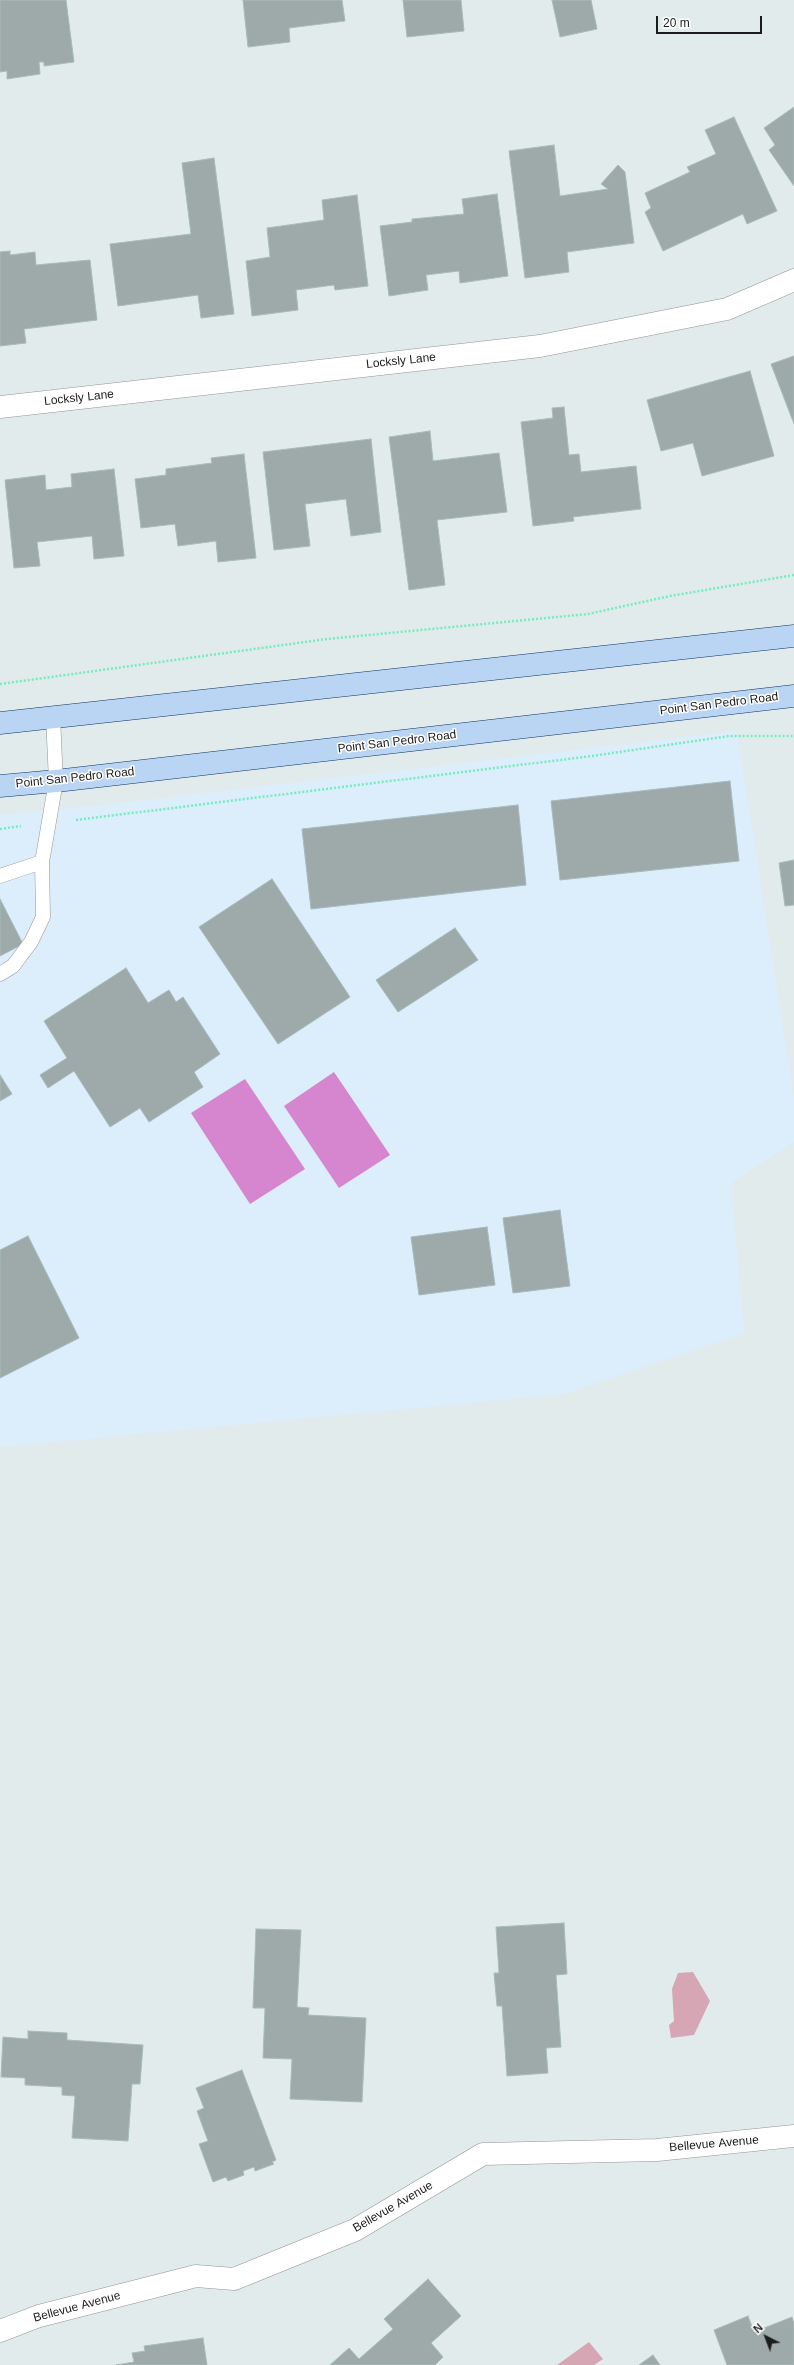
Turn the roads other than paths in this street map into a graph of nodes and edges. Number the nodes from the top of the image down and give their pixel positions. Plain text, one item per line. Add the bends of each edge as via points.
1 (794, 280) edge
2 (0, 407) edge
3 (794, 636) edge
4 (794, 696) edge
5 (54, 717) junction
6 (0, 723) edge
7 (56, 781) junction
8 (0, 786) edge
9 (42, 862) junction
10 (0, 876) edge
11 (0, 974) edge
12 (794, 2136) edge
13 (0, 2331) edge

1 - 2 street, Locksly Lane via 726,309 540,346
3 - 5 main road
4 - 7 main road, Point San Pedro Road
5 - 6 main road
5 - 7 lane
7 - 8 main road, Point San Pedro Road
7 - 9 lane
9 - 10 lane
9 - 11 lane via 43,917 31,942 14,966
12 - 13 street, Bellevue Avenue via 656,2150 483,2154 355,2230 234,2279 196,2276 39,2316

